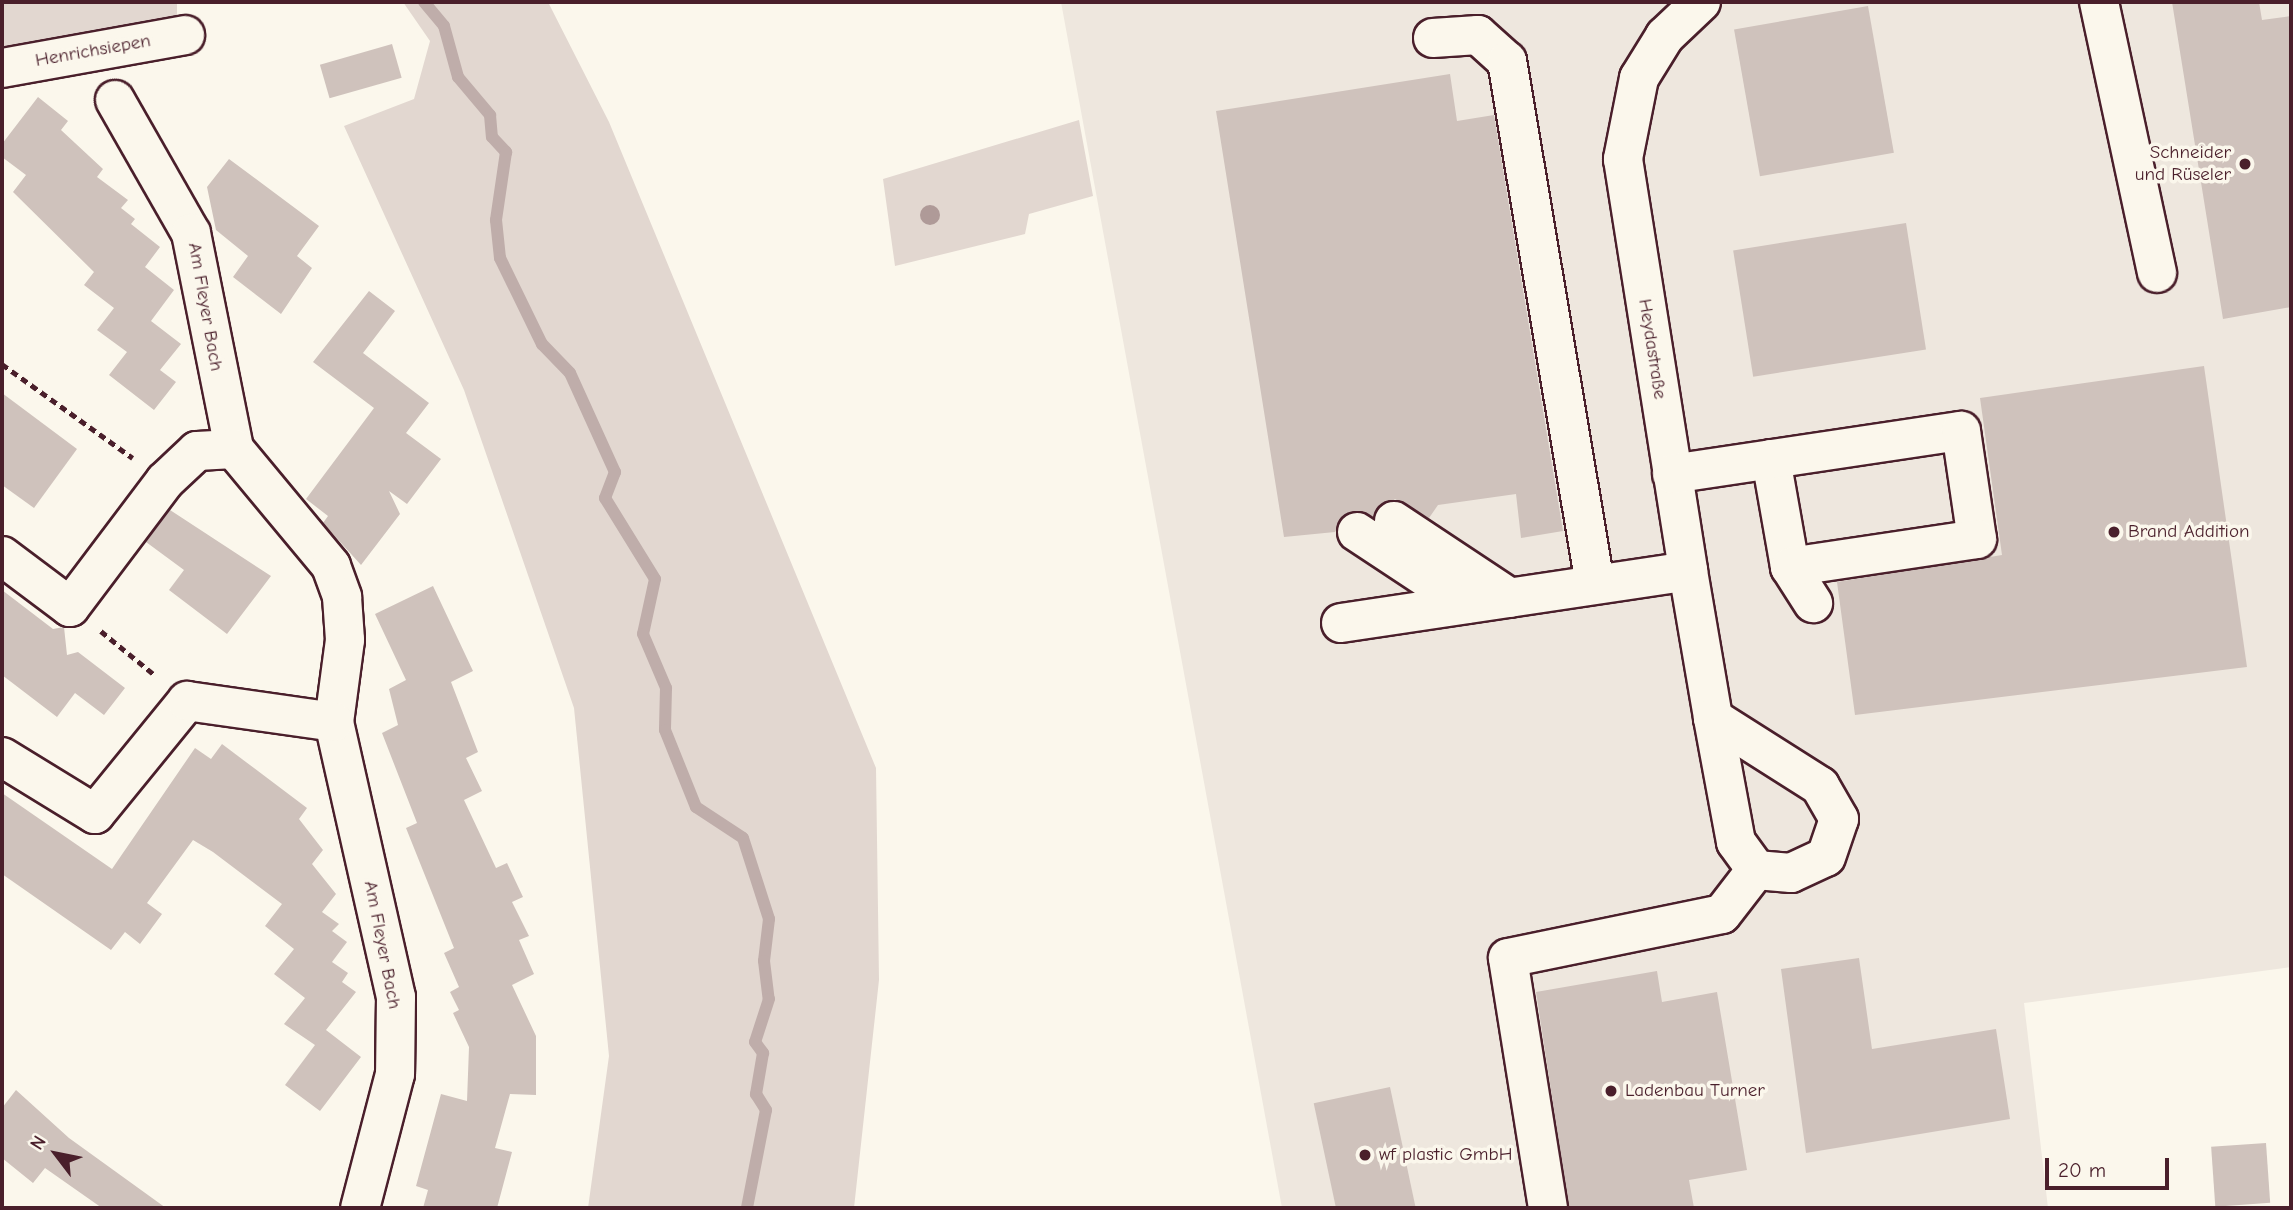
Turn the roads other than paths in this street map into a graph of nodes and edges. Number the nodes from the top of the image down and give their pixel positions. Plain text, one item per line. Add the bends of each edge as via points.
1 (1702, 2) edge
2 (2098, 2) edge
3 (185, 35) dead end
4 (1433, 37) dead end
5 (2, 68) edge
6 (115, 100) dead end
7 (2157, 272) dead end
8 (234, 449) junction
9 (1771, 459) junction
10 (1672, 474) junction
11 (1394, 521) dead end
12 (1357, 532) dead end
13 (2, 556) edge
14 (1790, 567) junction
15 (1688, 571) junction
16 (1595, 584) junction
17 (1510, 598) junction
18 (1813, 603) dead end
19 (1466, 604) junction
20 (1341, 623) dead end
21 (1713, 718) junction
22 (334, 722) junction
23 (2, 757) edge
24 (1756, 870) junction
25 (360, 1208) edge
26 (1548, 1208) edge

1 - 10 street, Heydastraße via 1665,36 1639,78 1623,159
2 - 7 street
3 - 5 street, Henrichsiepen
4 - 16 street via 1478,34 1507,61
6 - 8 street, Am Fleyer Bach via 191,233
8 - 13 street via 197,452 165,481 70,607
8 - 22 street, Am Fleyer Bach via 331,566 342,597 345,640
9 - 10 street
9 - 14 street
9 - 14 street via 1961,430 1977,538
10 - 15 street, Heydastraße
11 - 17 street
12 - 19 street
14 - 18 street
15 - 16 street
15 - 21 street, Heydastraße
16 - 17 street
17 - 19 street
19 - 20 street
21 - 24 street, Heydastraße via 1736,842
21 - 24 street via 1819,786 1839,819 1826,857 1791,873
22 - 23 street via 187,701 95,814
22 - 25 street, Am Fleyer Bach via 396,997 395,1074
24 - 26 street via 1722,914 1508,958

